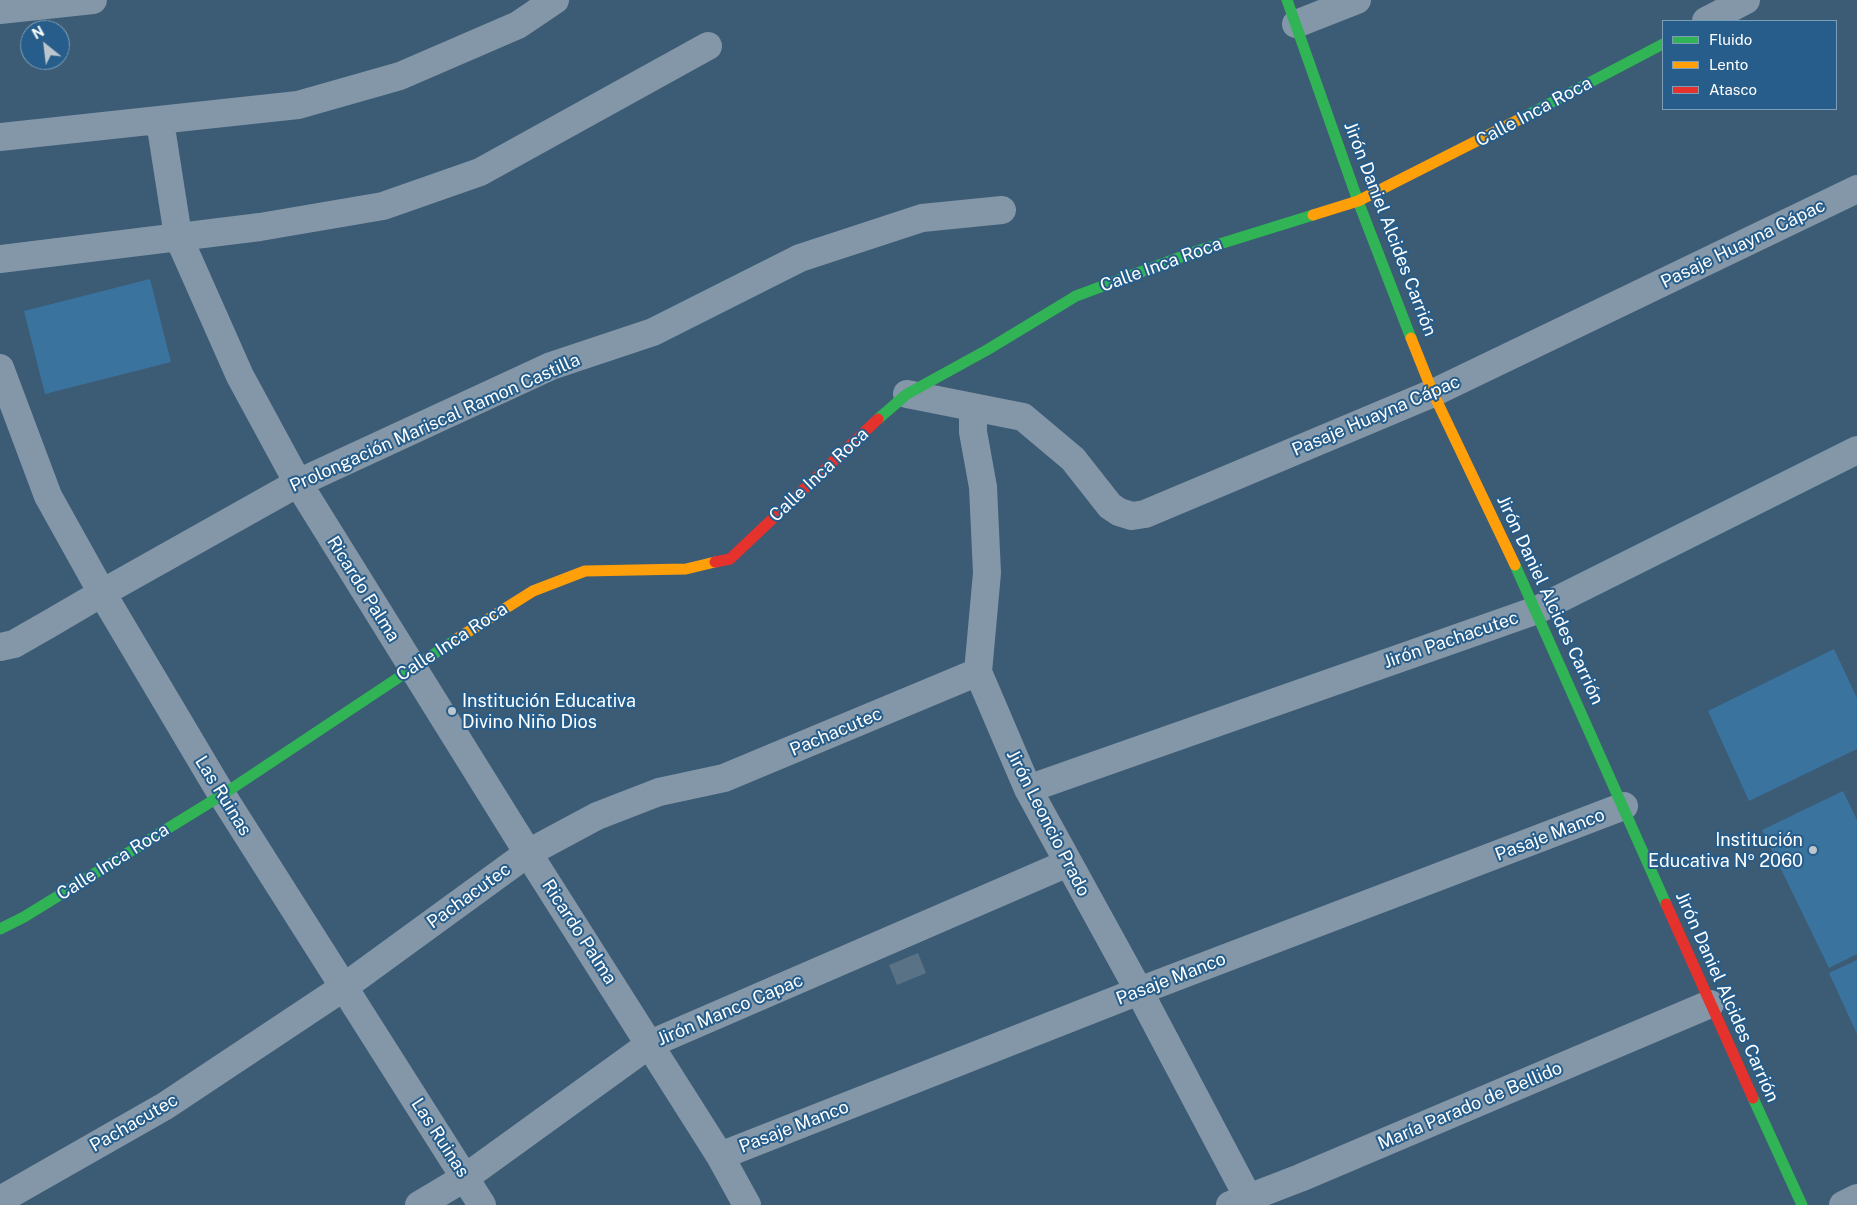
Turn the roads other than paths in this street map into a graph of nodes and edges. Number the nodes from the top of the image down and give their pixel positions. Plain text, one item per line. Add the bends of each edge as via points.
1 (93, 0) edge
2 (555, 0) edge
3 (1357, 0) edge
4 (1746, 0) edge
5 (0, 10) edge
6 (1292, 12) edge
7 (1708, 20) edge
8 (1662, 45) edge
9 (708, 46) dead end
10 (160, 121) junction
11 (0, 137) edge
12 (1857, 189) edge
13 (1358, 201) junction
14 (1002, 210) dead end
15 (178, 236) junction
16 (0, 259) edge
17 (0, 368) edge
18 (1433, 393) junction
19 (907, 394) junction
20 (973, 407) junction
21 (1857, 450) edge
22 (298, 483) junction
23 (102, 593) junction
24 (1537, 610) junction
25 (0, 647) edge
26 (412, 667) junction
27 (978, 672) junction
28 (1028, 789) junction
29 (222, 795) junction
30 (1624, 806) junction
31 (528, 853) junction
32 (1068, 864) junction
33 (0, 929) edge
34 (344, 987) junction
35 (1140, 991) junction
36 (1710, 1004) junction
37 (650, 1044) junction
38 (720, 1156) junction
39 (466, 1177) junction
40 (1857, 1198) edge
41 (0, 1200) edge
42 (1243, 1203) edge
43 (419, 1205) edge
44 (482, 1205) edge
45 (747, 1205) edge
46 (1802, 1205) edge
47 (1843, 1205) edge

1 - 5 street
2 - 10 street via 518,25 400,76 298,105
3 - 6 street
4 - 7 street
6 - 13 street, Jirón Daniel Alcides Carrión
8 - 13 street, Calle Inca Roca
9 - 15 street via 480,172 374,208 260,227
10 - 11 street
10 - 15 street, Ricardo Palma
12 - 18 street, Pasaje Huayna Cápac
13 - 18 street, Jirón Daniel Alcides Carrión
13 - 19 street, Calle Inca Roca via 1197,250 1076,296
14 - 22 street, Prolongación Mariscal Ramon Castilla via 922,218 800,258 653,332 551,366
15 - 16 street
15 - 22 street, Ricardo Palma via 240,376
17 - 23 street, Las Ruinas via 48,496
18 - 20 street, Pasaje Huayna Cápac via 1145,514 1132,516 1110,506 1073,459 1023,417
18 - 24 street, Jirón Daniel Alcides Carrión
19 - 20 street, Pasaje Huayna Cápac
19 - 26 street, Calle Inca Roca via 730,559 686,569 585,571 533,591
20 - 27 street, Jirón Leoncio Prado via 973,432 983,487 987,573
21 - 24 street, Jirón Pachacutec
22 - 23 street, Prolongación Mariscal Ramon Castilla
22 - 26 street, Ricardo Palma
23 - 25 street, Prolongación Mariscal Ramon Castilla via 14,644
23 - 29 street, Las Ruinas
24 - 28 street, Jirón Pachacutec
24 - 30 street, Jirón Daniel Alcides Carrión
26 - 29 street, Calle Inca Roca
26 - 31 street, Ricardo Palma
27 - 28 street, Jirón Leoncio Prado
27 - 31 street, Pachacutec via 724,778 659,792 597,816
28 - 32 street, Jirón Leoncio Prado
29 - 33 street, Calle Inca Roca
29 - 34 street, Las Ruinas
30 - 35 street, Pasaje Manco
30 - 36 street, Jirón Daniel Alcides Carrión
31 - 34 street, Pachacutec
31 - 37 street, Ricardo Palma
32 - 35 street, Jirón Leoncio Prado
32 - 37 street, Jirón Manco Capac
34 - 39 street, Las Ruinas
34 - 41 street, Pachacutec via 165,1106
35 - 38 street, Pasaje Manco
35 - 42 street, Jirón Leoncio Prado
36 - 42 street, María Parado de Bellido
36 - 46 street, Jirón Daniel Alcides Carrión
37 - 38 street, Ricardo Palma
37 - 39 street, Jirón Manco Capac
38 - 45 street, Ricardo Palma
39 - 43 street, Jirón Manco Capac
39 - 44 street, Las Ruinas
40 - 47 street

